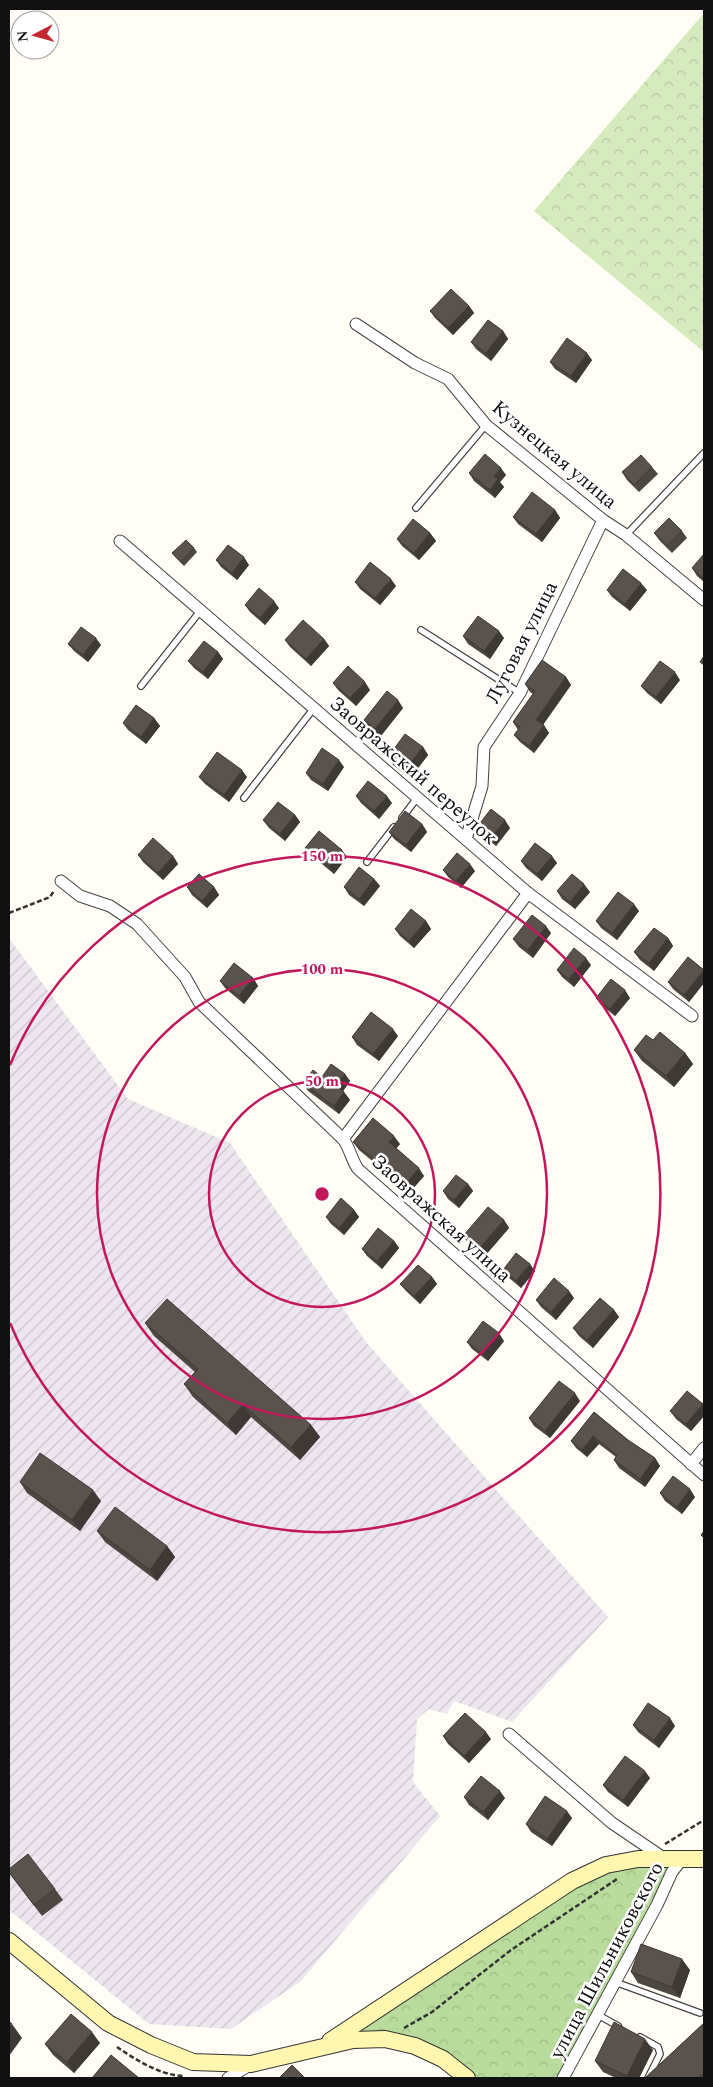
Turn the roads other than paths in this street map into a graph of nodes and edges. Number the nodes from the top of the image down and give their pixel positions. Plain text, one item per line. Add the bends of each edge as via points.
1 (356, 324) dead end
2 (486, 425) junction
3 (704, 453) edge
4 (416, 508) dead end
5 (603, 520) junction
6 (626, 535) junction
7 (120, 541) dead end
8 (704, 600) edge
9 (201, 610) junction
10 (421, 630) dead end
11 (141, 686) dead end
12 (520, 693) junction
13 (314, 708) junction
14 (244, 798) dead end
15 (417, 798) junction
16 (466, 840) junction
17 (367, 862) dead end
18 (61, 881) road end
19 (528, 893) junction
20 (692, 1016) dead end
21 (343, 1139) junction
22 (704, 1448) edge
23 (691, 1464) junction
24 (704, 1475) edge
25 (509, 1734) dead end
26 (665, 1858) junction
27 (682, 1859) junction
28 (704, 1859) edge
29 (9, 1941) edge
30 (615, 1982) junction
31 (700, 2013) dead end
32 (598, 2015) junction
33 (624, 2028) edge
34 (632, 2033) edge
35 (320, 2048) junction
36 (251, 2064) junction
37 (228, 2078) edge
38 (467, 2078) edge
39 (563, 2078) edge
40 (648, 2078) edge

1 - 2 street, Кузнецкая улица via 416,363 448,379
2 - 4 lane
2 - 5 street, Кузнецкая улица
3 - 6 lane
5 - 6 street, Кузнецкая улица
5 - 12 street, Луговая улица
6 - 8 street, Кузнецкая улица
7 - 9 street, Заовражский переулок
9 - 11 lane
9 - 13 street, Заовражский переулок
10 - 12 lane
12 - 16 street, Луговая улица via 484,747 482,786
13 - 14 lane
13 - 15 street, Заовражский переулок
15 - 16 street, Заовражский переулок
15 - 17 lane
16 - 19 street, Заовражский переулок
18 - 21 street, Заовражская улица via 80,896 110,906 137,924 185,977 199,1002
19 - 20 street, Заовражский переулок
19 - 21 street
21 - 23 street, Заовражская улица via 358,1169
22 - 23 street
23 - 24 street, Заовражская улица
25 - 26 street via 612,1823
26 - 27 main road
26 - 35 main road via 606,1865 572,1881
27 - 28 main road
27 - 30 street, улица Шильниковского via 672,1872
29 - 36 main road via 108,2023 150,2045 193,2062
30 - 31 lane
30 - 32 street, улица Шильниковского
32 - 33 lane
32 - 39 street, улица Шильниковского
34 - 40 lane via 658,2047 660,2054
35 - 36 main road
35 - 38 main road via 353,2040 385,2039 415,2046 443,2059
36 - 37 street

